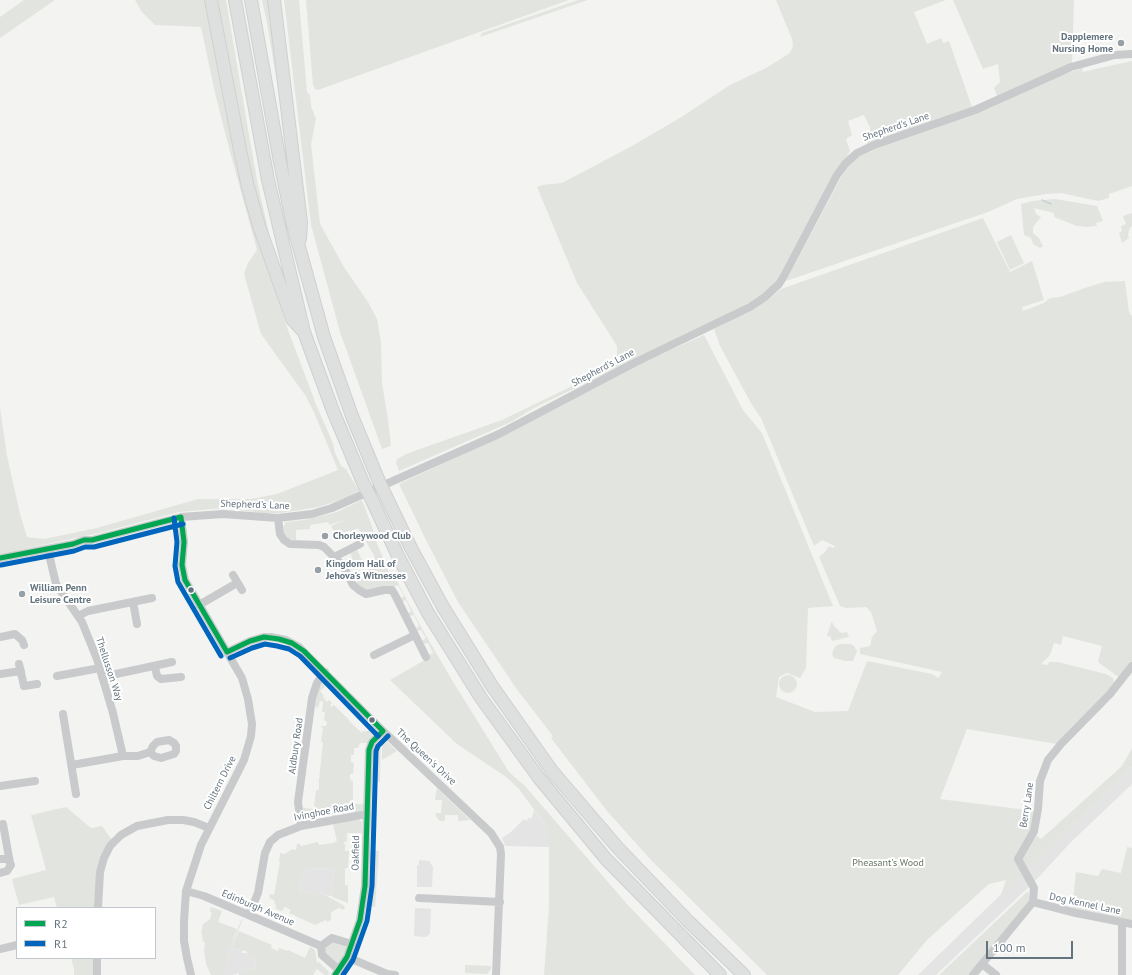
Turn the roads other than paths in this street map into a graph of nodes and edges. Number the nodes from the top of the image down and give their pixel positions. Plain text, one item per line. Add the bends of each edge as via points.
1 (211, 0) edge
2 (235, 0) edge
3 (251, 0) edge
4 (274, 0) edge
5 (1132, 54) edge
6 (299, 249) junction
7 (304, 332) junction
8 (181, 517) junction
9 (278, 518) junction
10 (360, 544) dead end
11 (48, 550) junction
12 (334, 557) junction
13 (0, 558) edge
14 (233, 575) dead end
15 (152, 598) dead end
16 (133, 602) junction
17 (199, 605) junction
18 (78, 616) junction
19 (137, 624) dead end
20 (416, 635) junction
21 (0, 636) edge
22 (24, 646) dead end
23 (227, 652) junction
24 (374, 655) dead end
25 (426, 656) dead end
26 (172, 662) dead end
27 (155, 666) junction
28 (1132, 666) edge
29 (100, 668) junction
30 (325, 672) junction
31 (0, 674) edge
32 (57, 676) dead end
33 (102, 677) junction
34 (181, 677) dead end
35 (37, 684) dead end
36 (63, 714) dead end
37 (383, 730) junction
38 (150, 752) dead end
39 (123, 756) junction
40 (72, 765) junction
41 (35, 780) dead end
42 (0, 786) edge
43 (76, 794) dead end
44 (366, 814) junction
45 (3, 824) dead end
46 (302, 826) junction
47 (208, 828) junction
48 (0, 859) edge
49 (10, 863) junction
50 (0, 873) edge
51 (186, 890) junction
52 (419, 898) dead end
53 (500, 902) junction
54 (1033, 902) junction
55 (98, 907) edge
56 (249, 915) junction
57 (1122, 922) junction
58 (1132, 924) edge
59 (352, 944) junction
60 (16, 945) edge
61 (321, 946) junction
62 (0, 949) edge
63 (347, 956) junction
64 (97, 959) edge
65 (982, 964) junction
66 (337, 972) edge
67 (97, 975) edge
68 (191, 975) edge
69 (394, 975) edge
70 (496, 975) edge
71 (720, 975) edge
72 (744, 975) edge
73 (973, 975) edge
74 (996, 975) edge
75 (1122, 975) edge

1 - 7 highway via 248,187 292,319
2 - 7 highway via 268,180
3 - 6 highway via 280,162
4 - 6 highway via 301,222
5 - 9 street, Shepherd's Lane via 1115,55 1071,67 975,110 864,149 845,164 784,276 765,297 499,434 332,508 312,514
6 - 72 highway via 324,337 352,416 411,548 443,607 492,686 552,770 618,848
7 - 71 highway via 333,411 398,556 428,613 481,698 535,772 606,859
8 - 9 street, Shepherd's Lane via 223,514
8 - 11 street, Shepherd's Lane
8 - 17 street, Chiltern Drive via 184,542 182,572
9 - 12 street via 282,538 287,542 322,546
10 - 12 street
11 - 13 street, Shepherd's Lane
11 - 18 street, Thellusson Way via 56,584
12 - 20 street via 356,588 363,593 370,594 387,589 393,592
14 - 17 street via 240,586
15 - 16 street
16 - 18 street via 88,611
16 - 19 street
17 - 23 street, Chiltern Drive
18 - 29 street, Thellusson Way via 87,631
20 - 24 street
20 - 25 street
21 - 22 street via 15,634
23 - 30 street, The Queen's Drive via 257,639 271,637 299,647
23 - 47 street, Chiltern Drive via 238,669 246,689 252,730 239,772
26 - 27 street
27 - 33 street
27 - 34 street via 157,676 161,679
28 - 54 street, Berry Lane via 1110,694 1061,744 1044,768 1034,831 1018,859 1034,888
29 - 32 street
29 - 33 street, Thellusson Way
30 - 37 street, The Queen's Drive
30 - 46 street, Aldbury Road via 317,683 312,698 298,802
31 - 35 street via 20,667 24,686
33 - 39 street, Thellusson Way
36 - 40 street
37 - 44 street, Oakfield via 372,742 369,750
37 - 53 street, The Queen's Drive via 491,833 500,847 501,854
38 - 39 street
39 - 40 street
40 - 43 street
41 - 42 street
44 - 46 street, Ivinghoe Road
44 - 59 street, Oakfield via 366,886 360,920
45 - 49 street
46 - 56 street, Ivinghoe Road via 278,835 270,842 265,853 258,892
47 - 51 street, Chiltern Drive
47 - 55 street via 194,822 168,820 137,826 121,835 110,846 104,858 100,872
48 - 49 street via 7,859
49 - 50 street via 9,870
51 - 56 street, Edinburgh Avenue
51 - 68 street, Chiltern Drive via 184,941
52 - 53 street
53 - 70 street, The Queen's Drive
54 - 57 street, Dog Kennel Lane
54 - 65 street
56 - 61 street, Edinburgh Avenue
57 - 58 street, Dog Kennel Lane
57 - 75 street
59 - 61 street via 332,938
59 - 63 street, Oakfield
60 - 62 street
61 - 66 street via 322,955
63 - 66 street, Oakfield
63 - 69 street
64 - 67 street
65 - 73 street
65 - 74 street

